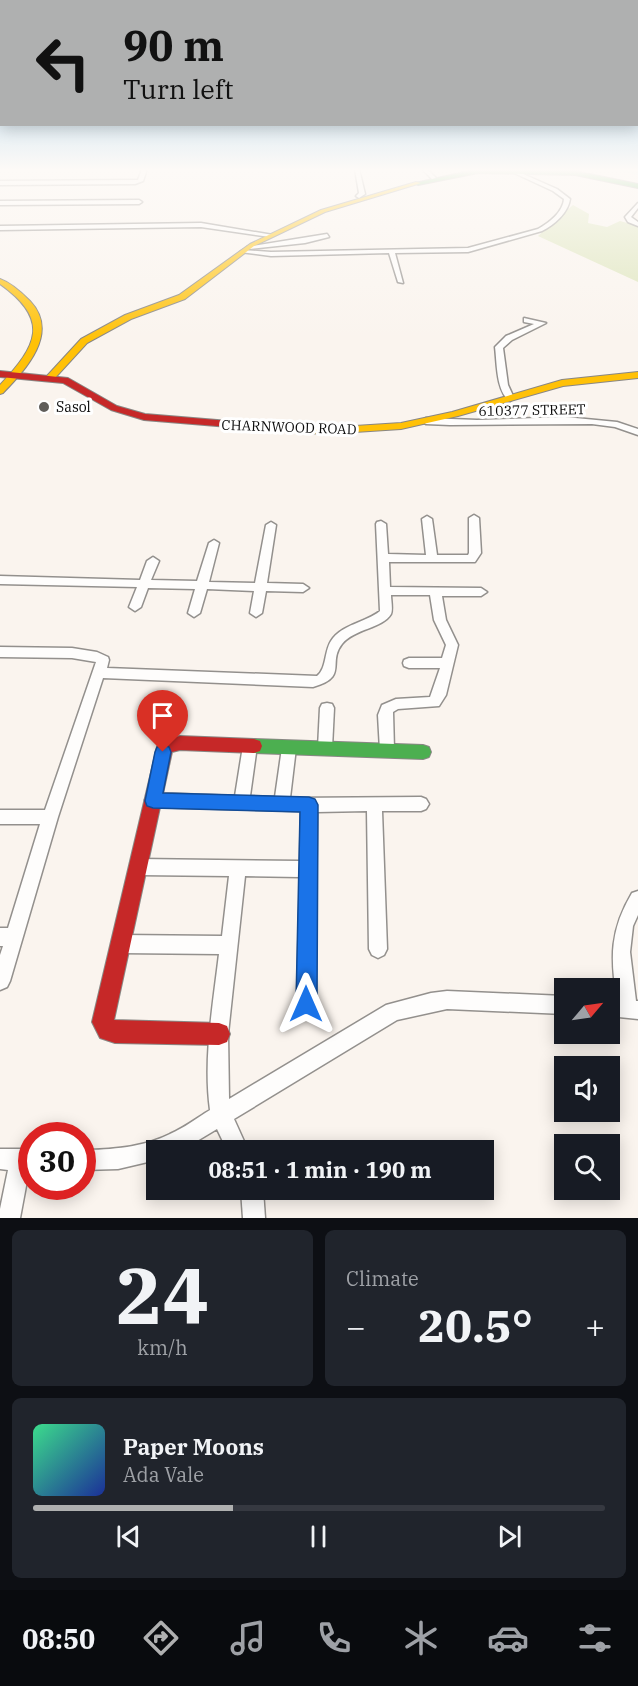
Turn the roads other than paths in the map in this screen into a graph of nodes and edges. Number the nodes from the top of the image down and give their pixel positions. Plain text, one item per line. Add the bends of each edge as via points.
1 (145, 226) edge
2 (207, 226) edge
3 (290, 226) edge
4 (547, 226) edge
5 (0, 228) edge
6 (270, 235) junction
7 (327, 236) dead end
8 (246, 250) junction
9 (392, 252) junction
10 (0, 281) edge
11 (401, 282) dead end
12 (527, 320) dead end
13 (0, 374) edge
14 (15, 375) junction
15 (638, 375) edge
16 (51, 377) junction
17 (0, 391) edge
18 (510, 398) junction
19 (426, 421) junction
20 (638, 432) edge
21 (474, 518) dead end
22 (427, 519) dead end
23 (381, 524) dead end
24 (271, 525) dead end
25 (214, 543) dead end
26 (385, 558) junction
27 (432, 560) junction
28 (153, 561) dead end
29 (0, 580) edge
30 (145, 583) junction
31 (202, 585) junction
32 (261, 586) junction
33 (303, 588) dead end
34 (386, 591) junction
35 (435, 591) junction
36 (481, 592) dead end
37 (135, 607) dead end
38 (194, 613) dead end
39 (256, 613) dead end
40 (0, 652) edge
41 (409, 663) dead end
42 (448, 663) junction
43 (99, 673) junction
44 (327, 708) dead end
45 (250, 746) junction
46 (289, 748) junction
47 (325, 748) junction
48 (387, 750) junction
49 (423, 752) dead end
50 (153, 801) junction
51 (242, 803) junction
52 (282, 804) junction
53 (374, 804) junction
54 (421, 804) dead end
55 (309, 805) junction
56 (0, 817) edge
57 (50, 817) junction
58 (139, 867) junction
59 (238, 869) junction
60 (307, 869) junction
61 (638, 899) edge
62 (7, 937) edge
63 (122, 944) junction
64 (229, 945) junction
65 (378, 949) dead end
66 (1, 981) edge
67 (306, 1004) dead end
68 (554, 1005) edge
69 (633, 1009) edge
70 (219, 1034) junction
71 (221, 1116) junction
72 (233, 1140) edge
73 (17, 1160) edge
74 (96, 1161) edge
75 (253, 1200) edge
76 (9, 1218) edge
77 (254, 1218) edge

1 - 5 street
2 - 6 street
3 - 6 street
4 - 9 street via 525,236 468,250
6 - 8 street
7 - 8 street
8 - 9 street via 282,254
8 - 16 street via 182,297 128,317 84,341
9 - 11 street
10 - 14 street via 23,295 39,316 36,344
12 - 18 street via 542,323 499,347 504,385
13 - 14 street, CHARNWOOD ROAD
14 - 16 street, CHARNWOOD ROAD
14 - 17 street
15 - 18 street, CHARNWOOD ROAD via 562,383
16 - 19 street, CHARNWOOD ROAD via 77,385 114,408 144,417 324,431 386,428
18 - 19 street, CHARNWOOD ROAD
19 - 20 street, 610377 STREET via 599,422
21 - 27 street via 473,557
22 - 27 street
23 - 26 street
24 - 32 street
25 - 31 street
26 - 27 street
26 - 34 street
28 - 30 street
29 - 30 street
30 - 31 street
30 - 37 street
31 - 32 street
31 - 38 street
32 - 33 street
32 - 39 street
34 - 35 street
34 - 43 street via 386,612 340,637 331,650 329,674 318,682
35 - 36 street
35 - 42 street via 440,620 452,645
40 - 43 street via 98,654 103,660
41 - 42 street
42 - 48 street via 434,702 396,704 387,709
43 - 57 street
44 - 47 street
45 - 46 street
45 - 50 street via 170,745 163,752
45 - 51 street
46 - 47 street
46 - 52 street
47 - 48 street
48 - 49 street
50 - 51 street
50 - 58 street
51 - 52 street
52 - 55 street
53 - 54 street
53 - 55 street
53 - 65 street
55 - 60 street
56 - 57 street
57 - 62 street
58 - 59 street
58 - 63 street
59 - 60 street
59 - 64 street
60 - 67 street
61 - 69 street via 620,946
62 - 66 street
63 - 64 street
63 - 70 street via 103,1014 108,1030
64 - 70 street
68 - 71 street via 447,1000 402,1009 362,1029
70 - 71 street
71 - 72 street
71 - 74 street via 174,1143 142,1155
73 - 76 street
75 - 77 street

